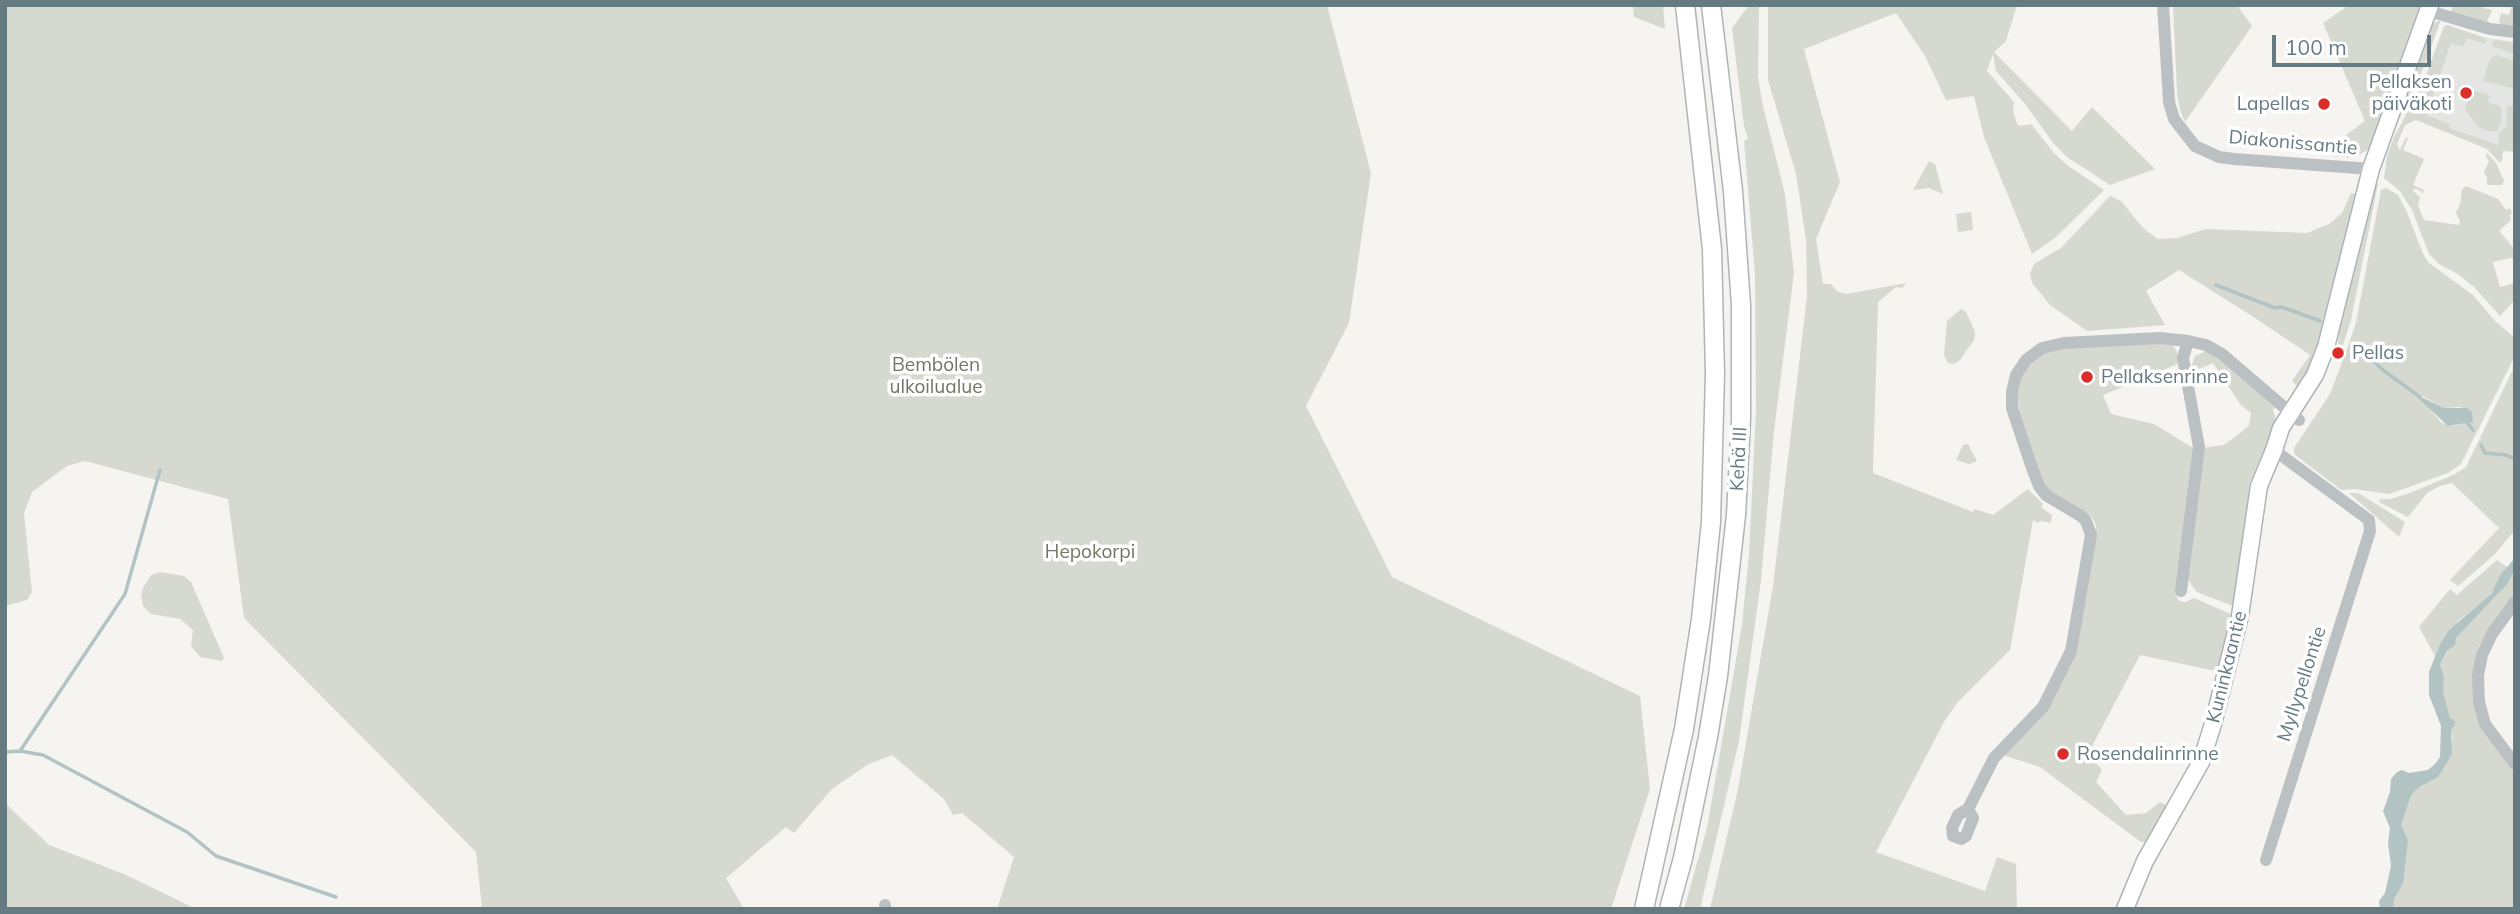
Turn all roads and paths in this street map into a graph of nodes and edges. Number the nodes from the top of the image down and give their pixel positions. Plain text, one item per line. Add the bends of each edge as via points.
1 (1685, 5) edge
2 (1712, 5) edge
3 (2163, 5) edge
4 (2430, 8) edge
5 (2515, 32) edge
6 (2371, 169) junction
7 (2189, 341) junction
8 (2294, 417) junction
9 (2274, 450) junction
10 (2181, 591) dead end
11 (2515, 602) edge
12 (2515, 764) edge
13 (1968, 810) dead end
14 (2266, 860) dead end
15 (1644, 909) edge
16 (1670, 909) edge
17 (2125, 909) edge

1 - 15 highway, Kehä III via 1712,248 1711,508 1701,619 1684,729
2 - 16 highway, Kehä III via 1741,305 1741,419 1736,515 1718,676
3 - 6 street, Diakonissantie via 2169,102 2174,119 2194,146 2234,159
4 - 5 street via 2490,29
4 - 6 main road, Kuninkaantie
6 - 8 main road, Kuninkaantie via 2312,400
7 - 8 street via 2222,354
7 - 10 street via 2183,358 2199,447
7 - 13 street via 2134,338 2053,344 2026,360 2016,375 2012,408 2039,486 2056,503 2081,516 2091,535 2071,651 2043,707 1994,758
8 - 9 main road, Kuninkaantie
9 - 14 street, Myllypellontie via 2369,520 2370,531
9 - 17 main road, Kuninkaantie via 2259,486 2240,616 2205,749 2145,861
11 - 12 street via 2492,634 2478,675 2485,724

